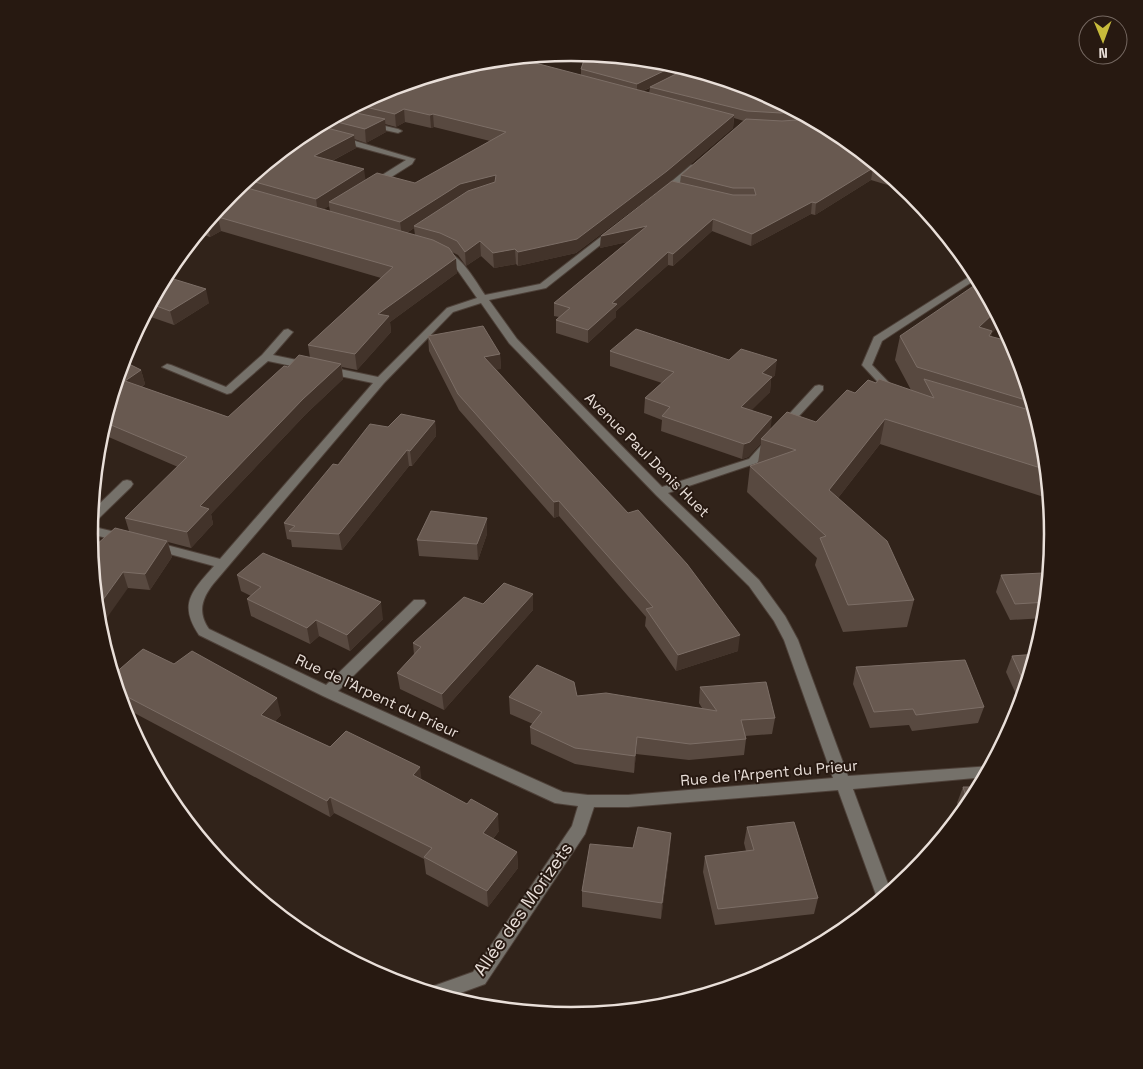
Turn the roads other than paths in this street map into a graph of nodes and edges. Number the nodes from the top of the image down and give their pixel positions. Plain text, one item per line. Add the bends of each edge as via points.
1 (346, 119) edge
2 (398, 130) edge
3 (326, 136) edge
4 (699, 163) edge
5 (363, 191) edge
6 (655, 199) edge
7 (625, 222) edge
8 (430, 248) edge
9 (970, 280) edge
10 (482, 299) junction
11 (288, 332) dead end
12 (266, 357) junction
13 (166, 367) dead end
14 (380, 381) junction
15 (818, 388) dead end
16 (896, 392) edge
17 (127, 484) dead end
18 (660, 492) junction
19 (99, 511) edge
20 (98, 532) edge
21 (223, 564) junction
22 (419, 603) dead end
23 (328, 692) junction
24 (981, 772) edge
25 (844, 783) junction
26 (588, 801) junction
27 (883, 891) edge
28 (444, 990) edge

1 - 2 street
3 - 5 street via 411,159
4 - 6 street via 674,189
7 - 10 street, Rue de l'Arpent du Prieur via 543,286
8 - 10 street, Avenue Paul Denis Huet via 454,259
9 - 16 street via 878,339 867,365
10 - 14 street, Rue de l'Arpent du Prieur via 450,310
10 - 18 street, Avenue Paul Denis Huet via 513,341
11 - 12 street
12 - 13 street via 227,391
12 - 14 street
14 - 21 street, Rue de l'Arpent du Prieur
15 - 18 street via 753,461
17 - 19 street
18 - 25 street, Avenue Paul Denis Huet via 754,583 780,619 791,640
20 - 21 street
21 - 23 street, Rue de l'Arpent du Prieur via 200,592 194,607 195,621 204,632
22 - 23 street
23 - 26 street, Rue de l'Arpent du Prieur via 561,798
24 - 25 street, Rue de l'Arpent du Prieur
25 - 26 street, Rue de l'Arpent du Prieur via 628,801
25 - 27 street, Avenue Paul Denis Huet
26 - 28 street, Allée des Morizets via 579,829 479,978

